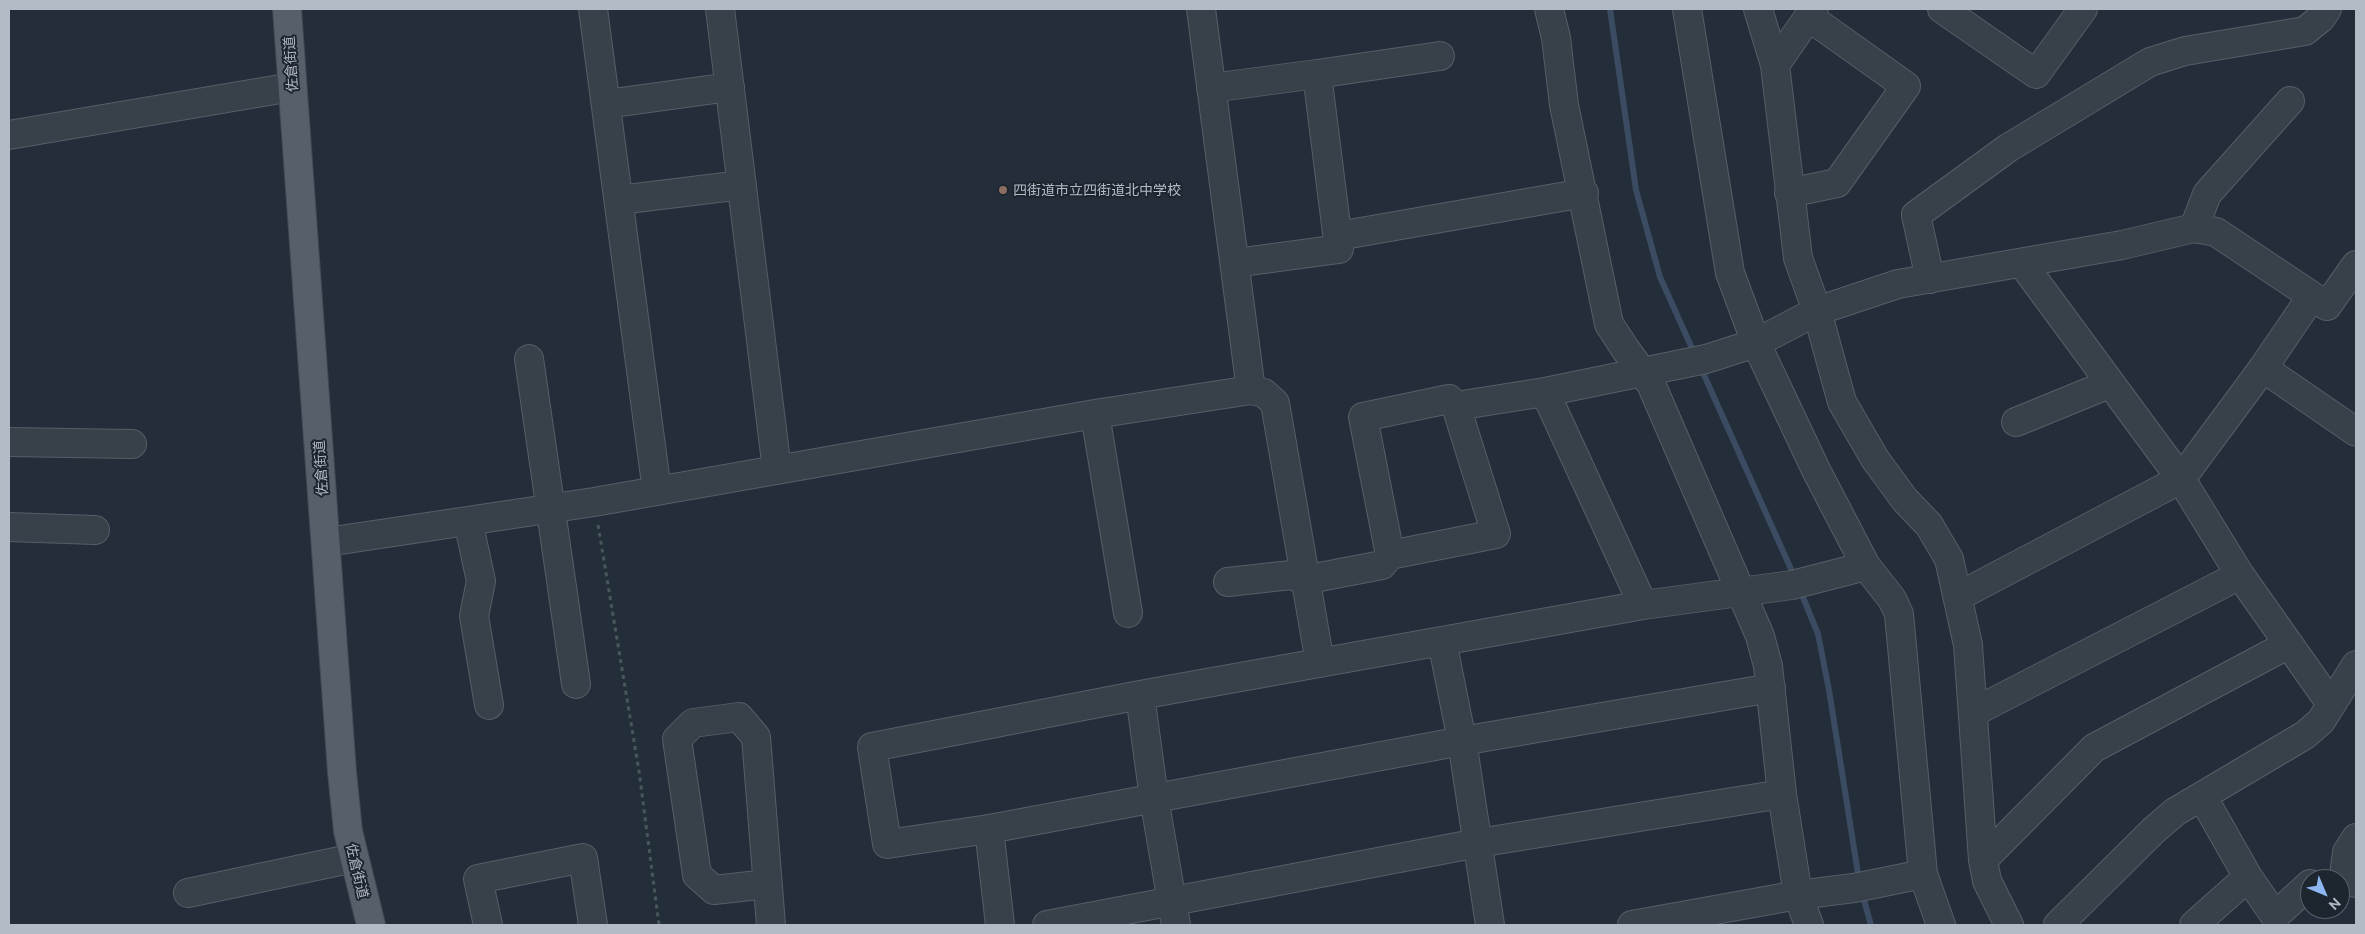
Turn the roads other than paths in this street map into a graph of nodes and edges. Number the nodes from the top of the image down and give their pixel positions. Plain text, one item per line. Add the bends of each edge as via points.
1 (286, 9) edge
2 (593, 9) edge
3 (720, 9) edge
4 (1201, 9) edge
5 (1549, 9) edge
6 (1687, 9) edge
7 (1758, 9) edge
8 (1944, 9) edge
9 (2083, 9) edge
10 (2327, 9) edge
11 (1812, 13) edge
12 (1440, 56) dead end
13 (1775, 65) junction
14 (1317, 74) junction
15 (292, 87) junction
16 (730, 87) junction
17 (1212, 88) junction
18 (2290, 101) dead end
19 (606, 104) junction
20 (9, 135) edge
21 (742, 185) junction
22 (1584, 193) junction
23 (1789, 194) junction
24 (619, 200) junction
25 (2194, 228) junction
26 (1338, 236) junction
27 (1235, 263) junction
28 (2022, 263) junction
29 (2356, 265) edge
30 (1930, 279) junction
31 (2312, 296) junction
32 (1817, 310) junction
33 (1756, 343) junction
34 (529, 359) dead end
35 (2263, 368) junction
36 (1642, 371) junction
37 (2109, 384) junction
38 (1251, 390) junction
39 (1545, 392) junction
40 (1456, 406) junction
41 (1095, 414) junction
42 (2016, 422) dead end
43 (2356, 432) edge
44 (9, 442) edge
45 (132, 444) dead end
46 (777, 470) junction
47 (2181, 480) junction
48 (657, 491) junction
49 (551, 508) junction
50 (468, 521) junction
51 (9, 527) edge
52 (95, 530) dead end
53 (327, 542) junction
54 (1390, 555) junction
55 (1866, 566) junction
56 (2240, 575) junction
57 (1304, 580) junction
58 (1228, 582) dead end
59 (1744, 593) junction
60 (1959, 596) junction
61 (1643, 605) junction
62 (1128, 613) dead end
63 (1442, 641) junction
64 (2289, 644) junction
65 (1320, 663) junction
66 (2356, 665) edge
67 (576, 684) dead end
68 (1771, 688) junction
69 (1140, 694) junction
70 (2331, 704) junction
71 (489, 705) dead end
72 (1974, 712) junction
73 (1462, 741) junction
74 (1782, 794) junction
75 (2202, 796) junction
76 (1154, 798) junction
77 (989, 829) junction
78 (1478, 843) junction
79 (354, 858) junction
80 (1983, 860) junction
81 (2353, 861) edge
82 (2327, 869) edge
83 (1923, 874) junction
84 (2248, 876) junction
85 (767, 884) junction
86 (188, 893) dead end
87 (2300, 893) edge
88 (1798, 895) junction
89 (1174, 913) edge
90 (370, 925) edge
91 (488, 925) edge
92 (593, 925) edge
93 (771, 925) edge
94 (1000, 925) edge
95 (1047, 925) edge
96 (1490, 925) edge
97 (1632, 925) edge
98 (1809, 925) edge
99 (1941, 925) edge
100 (2009, 925) edge
101 (2058, 925) edge
102 (2194, 925) edge

1 - 15 main road, 佐倉街道
2 - 19 street
3 - 16 street
4 - 17 street
5 - 22 street via 1564,104
6 - 33 street via 1730,273
7 - 13 street
8 - 9 street via 2036,74
10 - 30 street via 2305,31 2185,51 2150,62 2008,148 1916,215
11 - 13 street
11 - 23 street via 1906,86 1837,183
12 - 14 street
13 - 23 street
14 - 17 street
14 - 26 street
15 - 20 street
15 - 53 main road, 佐倉街道
16 - 19 street
16 - 21 street
17 - 27 street
18 - 25 street via 2207,194
19 - 24 street
21 - 24 street
21 - 46 street
22 - 26 street
22 - 36 street via 1609,324
23 - 32 street via 1798,258
24 - 48 street
25 - 28 street
25 - 31 street via 2216,232
26 - 27 street via 1339,250
27 - 38 street
28 - 30 street
28 - 37 street
29 - 31 street via 2327,306
30 - 32 street via 1898,284
31 - 35 street
32 - 33 street
32 - 60 street via 1842,402 1875,459 1905,500 1929,525 1949,559
33 - 36 street via 1698,360
33 - 55 street
34 - 49 street
35 - 43 street
35 - 47 street
36 - 39 street
36 - 59 street via 1652,384
37 - 42 street
37 - 47 street
38 - 41 street
38 - 57 street via 1264,393 1274,404
39 - 40 street
39 - 61 street
40 - 54 street via 1449,399 1363,417
40 - 54 street via 1496,534
41 - 46 street
41 - 62 street
44 - 45 street
46 - 48 street
47 - 56 street
47 - 60 street
48 - 49 street
49 - 50 street
49 - 67 street
50 - 53 street
50 - 71 street via 481,581 474,616
51 - 52 street
53 - 79 main road, 佐倉街道 via 342,772
54 - 57 street via 1382,565
55 - 59 street via 1800,584
55 - 83 street via 1892,598 1898,614
56 - 64 street
56 - 72 street
57 - 58 street via 1291,575
57 - 65 street
59 - 61 street
59 - 68 street via 1760,636
60 - 72 street via 1968,645
61 - 63 street
63 - 65 street
63 - 73 street
64 - 70 street
64 - 80 street via 2094,748
65 - 69 street
66 - 70 street
68 - 73 street
68 - 74 street
69 - 76 street
69 - 77 street via 872,747 887,844
70 - 75 street via 2321,721 2305,735
72 - 80 street
73 - 76 street
73 - 78 street
74 - 78 street
74 - 88 street
75 - 84 street
75 - 101 street via 2175,812 2154,830
76 - 77 street
76 - 89 street
77 - 94 street
78 - 89 street
78 - 96 street
79 - 86 street
79 - 90 main road, 佐倉街道
80 - 100 street via 1987,882
81 - 82 street
83 - 88 street via 1861,887
83 - 99 street
84 - 87 street via 2275,916
84 - 102 street
85 - 85 street via 756,737 739,717 693,723 677,739 697,875 714,890
85 - 93 street
88 - 97 street
88 - 98 street
89 - 95 street
91 - 92 street via 478,879 583,858

